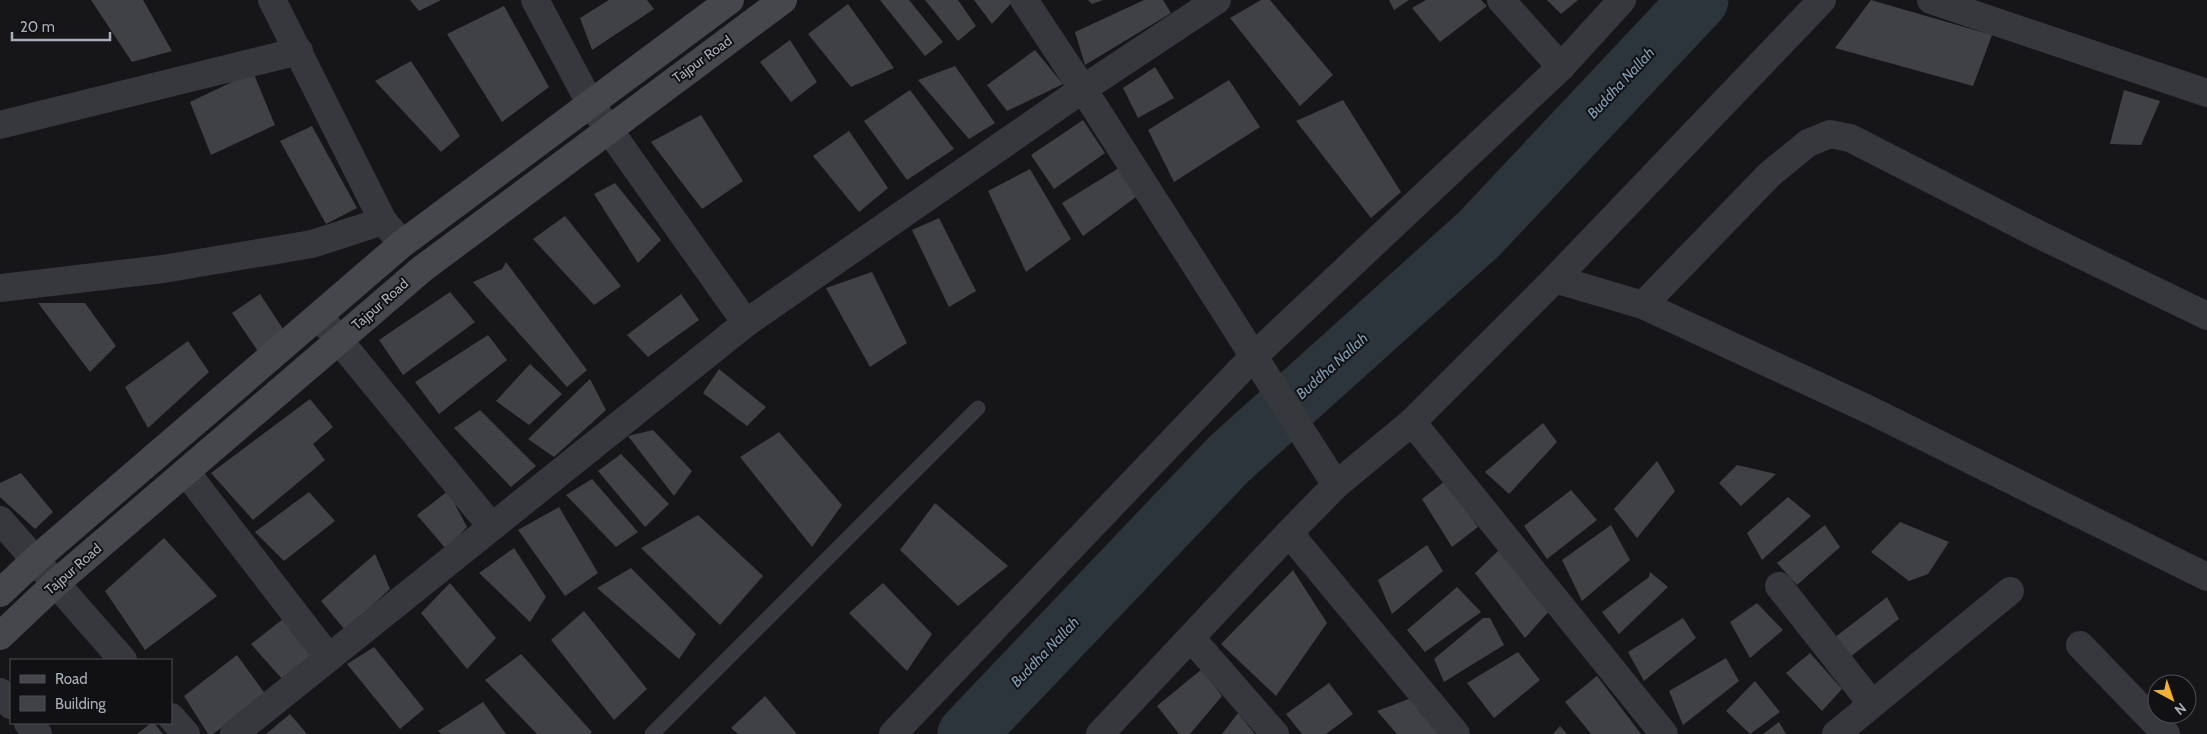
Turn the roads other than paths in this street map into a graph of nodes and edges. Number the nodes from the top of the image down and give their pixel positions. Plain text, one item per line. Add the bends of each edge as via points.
1 (272, 0) edge
2 (535, 0) edge
3 (730, 0) edge
4 (783, 0) edge
5 (1024, 0) edge
6 (1217, 0) edge
7 (1502, 0) edge
8 (1622, 0) edge
9 (1822, 0) edge
10 (1931, 0) edge
11 (299, 51) junction
12 (1561, 67) junction
13 (1083, 90) junction
14 (2207, 93) edge
15 (590, 103) junction
16 (0, 126) edge
17 (608, 128) junction
18 (383, 221) junction
19 (402, 244) junction
20 (1555, 279) junction
21 (0, 288) edge
22 (1643, 305) junction
23 (319, 316) junction
24 (2207, 316) edge
25 (746, 323) junction
26 (338, 340) junction
27 (1259, 366) junction
28 (978, 408) dead end
29 (1412, 422) junction
30 (186, 472) junction
31 (1329, 474) junction
32 (0, 520) edge
33 (492, 527) junction
34 (1288, 533) junction
35 (36, 559) junction
36 (2207, 577) edge
37 (56, 583) junction
38 (1779, 586) dead end
39 (2010, 591) dead end
40 (0, 593) edge
41 (0, 636) edge
42 (1191, 638) junction
43 (2080, 645) dead end
44 (329, 658) junction
45 (122, 659) edge
46 (0, 692) edge
47 (10, 704) edge
48 (1872, 704) junction
49 (172, 718) edge
50 (29, 724) edge
51 (38, 734) edge
52 (186, 734) edge
53 (234, 734) edge
54 (652, 734) edge
55 (893, 734) edge
56 (1100, 734) edge
57 (1274, 734) edge
58 (1456, 734) edge
59 (1664, 734) edge
60 (1836, 734) edge
61 (2166, 734) edge

1 - 11 street
2 - 15 street
3 - 15 main road
4 - 17 main road, Tajpur Road
5 - 13 street
6 - 13 street
7 - 12 street
8 - 12 street
9 - 20 street
10 - 14 street
11 - 16 street
11 - 18 street
12 - 27 street
13 - 25 street
13 - 27 street
15 - 17 street
15 - 19 main road
17 - 25 street
17 - 26 main road, Tajpur Road via 422,269
18 - 19 street
18 - 21 street via 312,244 163,268
19 - 23 main road
20 - 22 street
20 - 29 street
22 - 24 street via 1770,174 1808,143 1830,134 1850,138
22 - 36 street via 1874,412
23 - 26 street
23 - 35 main road
25 - 33 street
26 - 30 main road, Tajpur Road
26 - 33 street
27 - 31 street
27 - 55 street
28 - 54 lane
29 - 31 street
29 - 59 street
30 - 37 main road, Tajpur Road
30 - 44 street
31 - 34 street
32 - 35 street
33 - 44 street
34 - 42 street
34 - 58 street
35 - 37 street
35 - 40 main road
37 - 41 main road, Tajpur Road
37 - 45 street
38 - 48 street
39 - 48 street
42 - 56 street
42 - 57 street
43 - 61 street
44 - 53 street
46 - 47 street
48 - 60 street
49 - 52 street
50 - 51 street

